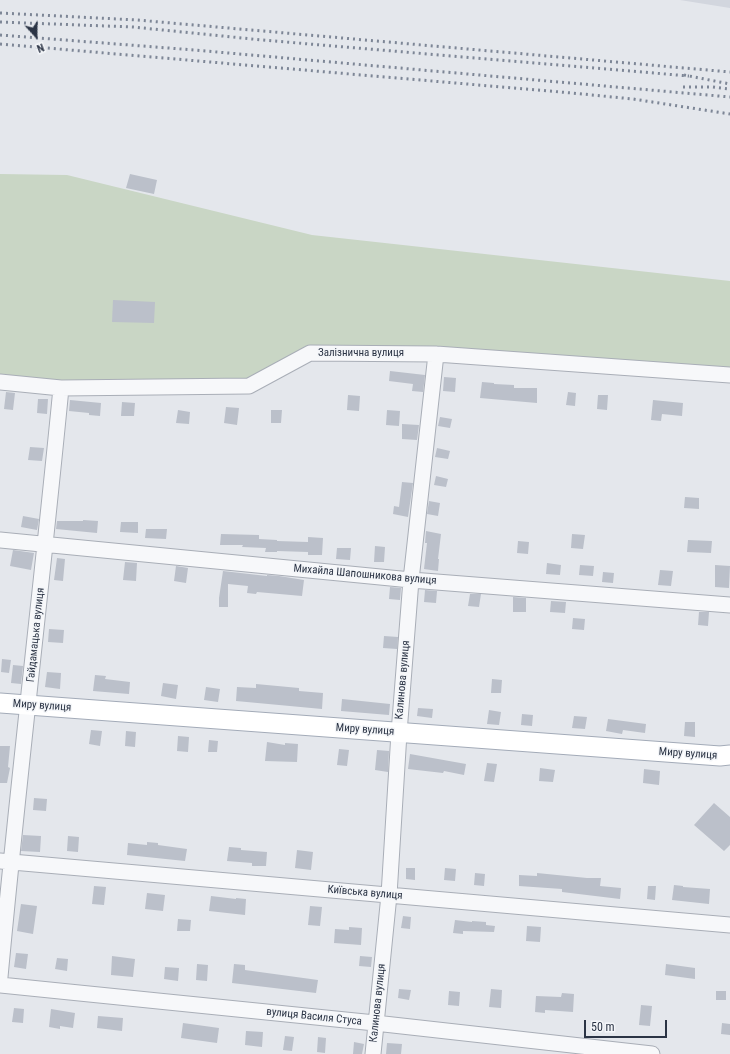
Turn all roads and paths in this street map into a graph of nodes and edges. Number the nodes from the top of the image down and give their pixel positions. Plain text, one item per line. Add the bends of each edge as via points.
1 (436, 354) junction
2 (730, 376) edge
3 (0, 382) edge
4 (61, 388) junction
5 (0, 540) edge
6 (46, 544) junction
7 (411, 580) junction
8 (730, 605) edge
9 (0, 703) edge
10 (28, 705) junction
11 (399, 733) junction
12 (730, 755) edge
13 (5, 862) edge
14 (389, 895) junction
15 (730, 925) edge
16 (0, 978) edge
17 (0, 986) edge
18 (375, 1023) junction
19 (373, 1054) edge
20 (652, 1054) edge

1 - 2 street, Залізнична вулиця
1 - 4 street, Залізнична вулиця via 310,353 249,386
1 - 7 street, Калинова вулиця
3 - 4 street, Залізнична вулиця
4 - 6 street, Гайдамацька вулиця
5 - 6 street, Михайла Шапошникова вулиця
6 - 7 street, Михайла Шапошникова вулиця
6 - 10 street, Гайдамацька вулиця
7 - 8 street, Михайла Шапошникова вулиця
7 - 11 street, Калинова вулиця
9 - 10 main road, Миру вулиця
10 - 11 main road, Миру вулиця
10 - 13 street, Гайдамацька вулиця
11 - 12 main road, Миру вулиця via 712,756
11 - 14 street, Калинова вулиця
13 - 14 street, Київська вулиця
13 - 16 street, Гайдамацька вулиця
14 - 15 street, Київська вулиця
14 - 18 street, Калинова вулиця
17 - 18 street, вулиця Василя Стуса
18 - 19 street, Калинова вулиця
18 - 20 street, вулиця Василя Стуса

